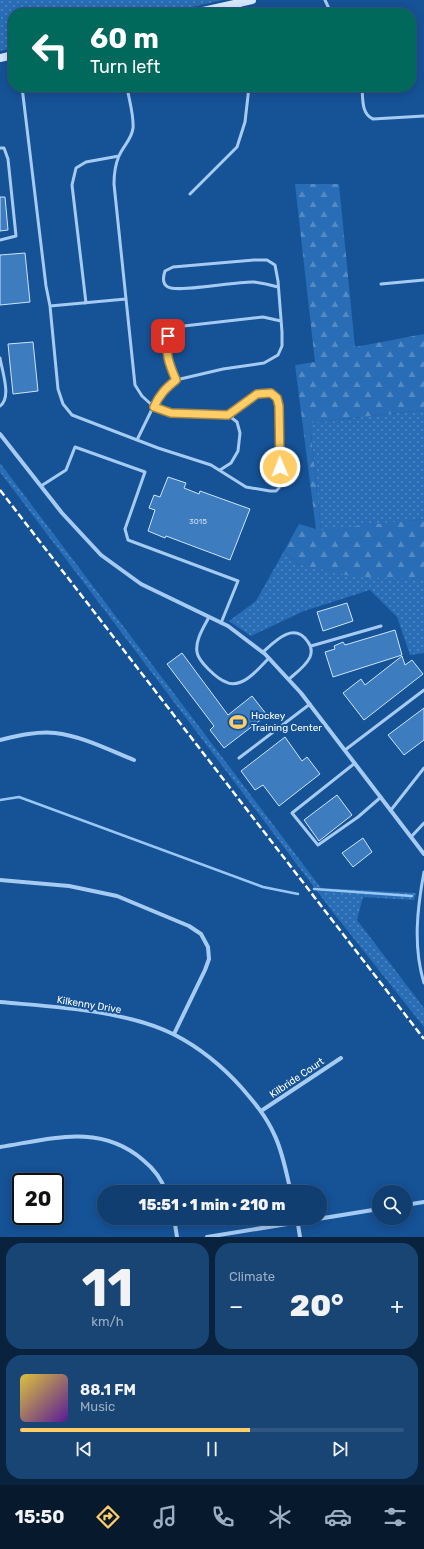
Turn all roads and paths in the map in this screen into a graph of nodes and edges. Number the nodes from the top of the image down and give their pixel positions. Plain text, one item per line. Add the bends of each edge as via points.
1 (252, 0) edge
2 (239, 3) junction
3 (216, 8) edge
4 (240, 8) edge
5 (23, 92) edge
6 (128, 92) edge
7 (248, 92) edge
8 (363, 92) edge
9 (424, 116) edge
10 (0, 148) edge
11 (119, 156) junction
12 (190, 194) dead end
13 (0, 240) edge
14 (424, 280) edge
15 (382, 284) dead end
16 (278, 287) junction
17 (126, 299) junction
18 (86, 303) junction
19 (50, 306) junction
20 (281, 321) junction
21 (0, 358) edge
22 (176, 380) junction
23 (0, 406) edge
24 (154, 407) junction
25 (228, 415) junction
26 (0, 434) edge
27 (137, 440) junction
28 (220, 470) junction
29 (41, 486) junction
30 (209, 617) junction
31 (221, 623) junction
32 (381, 626) dead end
33 (311, 646) junction
34 (263, 652) junction
35 (269, 658) junction
36 (289, 679) junction
37 (424, 690) edge
38 (310, 704) junction
39 (0, 740) edge
40 (345, 750) junction
41 (238, 758) dead end
42 (134, 760) dead end
43 (355, 763) junction
44 (424, 768) edge
45 (381, 798) junction
46 (390, 810) junction
47 (424, 823) edge
48 (411, 837) junction
49 (424, 854) edge
50 (424, 872) edge
51 (0, 880) edge
52 (424, 983) edge
53 (0, 1002) edge
54 (174, 1034) junction
55 (341, 1058) dead end
56 (261, 1112) junction
57 (0, 1147) edge
58 (162, 1185) edge
59 (289, 1185) edge
60 (424, 1202) edge
61 (412, 1204) edge
62 (372, 1210) edge
63 (327, 1216) edge
64 (175, 1225) edge
65 (271, 1225) edge
66 (298, 1225) edge
67 (177, 1237) edge
68 (207, 1237) edge
69 (300, 1237) edge

1 - 2 main road
2 - 3 main road
2 - 4 lane
5 - 19 lane
6 - 11 lane via 133,128
7 - 12 lane via 245,122 238,147
8 - 9 lane via 366,114 373,119
10 - 13 lane via 4,148 8,159 16,236
11 - 17 lane via 114,184
11 - 18 lane via 86,162 76,168 72,185
14 - 15 lane
16 - 16 lane via 254,282 178,289 168,288 163,278 165,271 173,267 267,260 275,266
16 - 20 lane
17 - 18 lane
17 - 24 lane via 135,385
18 - 19 lane
19 - 27 lane via 58,389 63,404 72,415
20 - 22 lane via 282,346 278,355 264,363
20 - 22 lane via 263,317 175,327 168,336 166,348
21 - 23 lane via 6,399
22 - 24 lane via 157,399
24 - 25 lane via 171,413
24 - 27 lane
25 - 28 lane via 237,422 240,433 238,451 231,463
25 - 28 lane via 257,394 271,393 277,398 279,488 270,491 246,487
26 - 29 street
27 - 28 lane
29 - 30 street via 101,555 141,584
29 - 31 lane via 66,470 75,447 145,472 125,529 128,540 238,581
30 - 31 street
30 - 35 lane via 197,646 197,653 216,676 234,684 242,682
31 - 34 street
32 - 33 lane
33 - 34 lane via 306,639 295,633 278,638
33 - 36 lane via 306,663
34 - 35 street
35 - 36 street
36 - 38 street
37 - 40 lane
38 - 40 street
38 - 41 lane
39 - 42 street via 26,734 55,733 82,739
40 - 43 street
43 - 45 street
43 - 45 lane via 292,813 318,845
44 - 46 lane
45 - 46 street
46 - 48 street
47 - 48 lane
48 - 49 street
50 - 52 lane via 417,924 418,955
51 - 54 street via 69,886 117,896 189,926 201,934 208,947 209,959
53 - 54 street, Kilkenny Drive via 107,1014
54 - 56 street, Kilkenny Drive via 211,1058 233,1078
55 - 56 street, Kilbride Court
56 - 59 street, Kilkenny Drive via 274,1134
57 - 58 street via 62,1137 85,1136 107,1139 135,1152 147,1163
60 - 61 street
62 - 63 street
64 - 67 street
65 - 68 street
66 - 69 street

